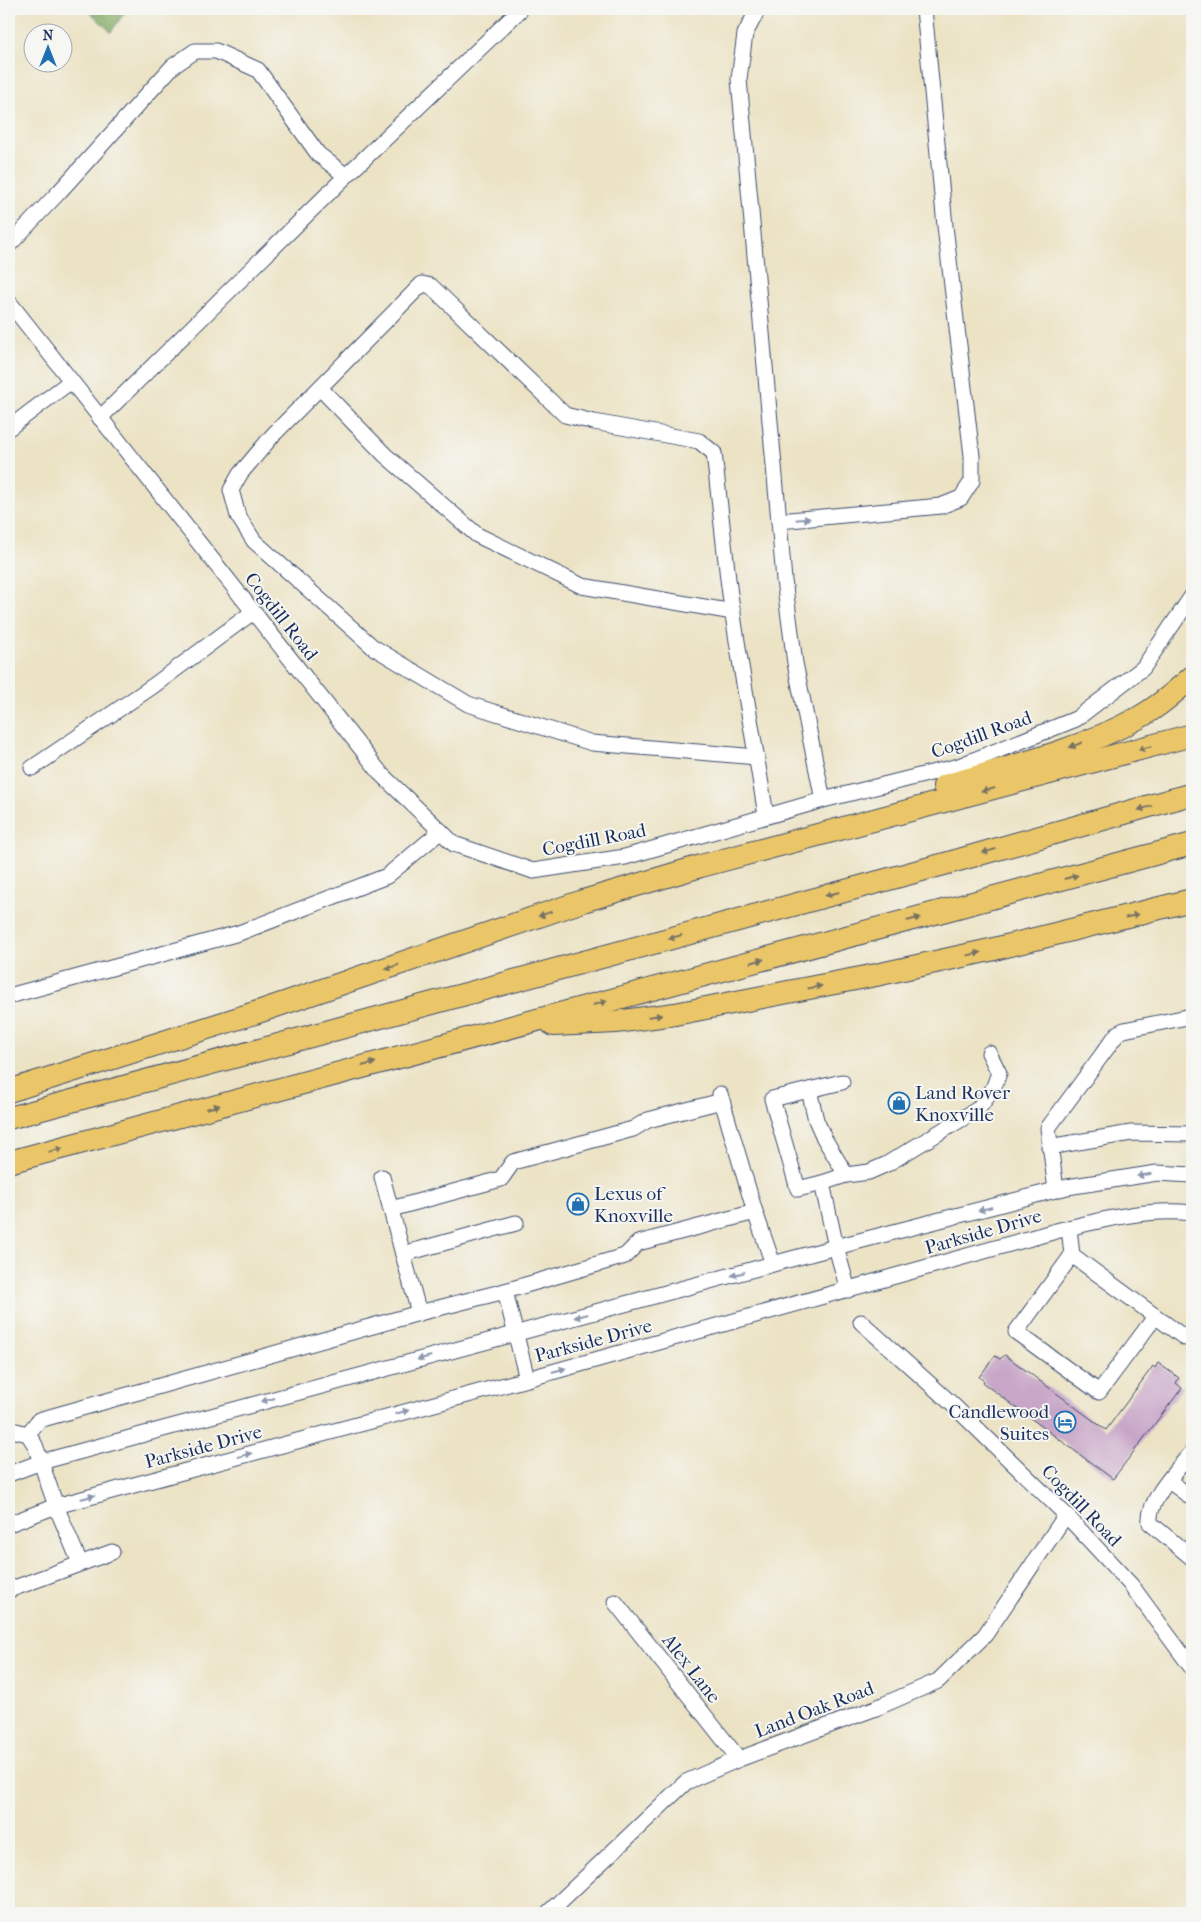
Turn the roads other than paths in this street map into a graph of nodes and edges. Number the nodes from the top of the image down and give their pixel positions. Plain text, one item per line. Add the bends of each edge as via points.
1 (521, 9) edge
2 (758, 9) edge
3 (924, 9) edge
4 (346, 176) junction
5 (9, 245) edge
6 (9, 302) edge
7 (71, 381) junction
8 (320, 388) junction
9 (100, 418) junction
10 (9, 428) edge
11 (778, 521) junction
12 (1192, 596) edge
13 (253, 612) junction
14 (733, 612) junction
15 (1192, 677) edge
16 (1192, 735) edge
17 (757, 757) junction
18 (32, 768) dead end
19 (1192, 794) edge
20 (823, 800) junction
21 (766, 816) junction
22 (441, 831) junction
23 (1192, 844) edge
24 (583, 900) junction
25 (1192, 900) edge
26 (9, 996) edge
27 (1192, 1016) edge
28 (502, 1028) junction
29 (989, 1053) dead end
30 (842, 1082) dead end
31 (809, 1090) junction
32 (9, 1091) edge
33 (9, 1118) edge
34 (1192, 1134) edge
35 (1050, 1147) junction
36 (9, 1162) edge
37 (846, 1175) junction
38 (1192, 1175) edge
39 (382, 1177) dead end
40 (822, 1183) junction
41 (1056, 1190) junction
42 (391, 1209) junction
43 (755, 1212) junction
44 (1192, 1213) edge
45 (516, 1223) dead end
46 (1068, 1228) junction
47 (836, 1247) junction
48 (403, 1254) junction
49 (1072, 1255) junction
50 (773, 1264) junction
51 (848, 1290) junction
52 (506, 1291) junction
53 (419, 1314) junction
54 (1155, 1317) junction
55 (861, 1322) dead end
56 (517, 1333) junction
57 (1185, 1338) dead end
58 (527, 1378) junction
59 (9, 1431) edge
60 (28, 1434) junction
61 (1192, 1452) edge
62 (42, 1462) junction
63 (9, 1474) edge
64 (1169, 1481) junction
65 (1192, 1498) edge
66 (56, 1506) junction
67 (1066, 1515) junction
68 (9, 1524) edge
69 (112, 1552) dead end
70 (1192, 1558) edge
71 (80, 1563) junction
72 (9, 1590) edge
73 (615, 1602) dead end
74 (1192, 1668) edge
75 (738, 1759) junction
76 (548, 1913) edge

1 - 4 street
2 - 11 street via 745,34 739,78
11 -> 3 street via 941,506 960,498 972,480
4 - 5 street via 318,154 258,70 216,51 195,52 172,67
4 - 9 street
6 - 7 street, Cogdill Road
7 - 9 street, Cogdill Road
7 - 10 street
8 - 14 street via 385,455 477,535 582,586
8 - 14 street via 422,284 430,286 565,415 699,441 714,453
8 - 17 street via 273,435 240,474 231,490 238,516 254,541 372,647 468,704 592,743
9 - 13 street, Cogdill Road
11 - 20 street via 796,663
12 - 20 street, Cogdill Road via 1143,668 1076,719 960,766
13 - 18 street via 153,686
13 - 22 street, Cogdill Road via 382,775
14 - 17 street
15 -> 24 highway via 1137,718 1064,750 763,840
16 -> 24 highway
17 - 21 street
19 -> 33 highway
20 - 21 street, Cogdill Road
21 - 22 street, Cogdill Road via 625,856 532,871 454,844
22 - 26 street via 387,876 248,930
28 -> 23 highway
24 -> 32 highway via 261,1011
28 -> 25 highway via 616,1022 675,1014 990,950
27 - 35 street via 1118,1033 1048,1128
36 -> 28 highway
29 - 37 street via 999,1073 993,1089 978,1110 887,1164 869,1172
30 - 31 street
31 - 37 street via 816,1120
31 - 40 street via 772,1099 798,1189
34 - 35 street via 1131,1133
35 - 41 street
37 - 40 street
38 -> 41 street, Parkside Drive via 1157,1173
39 - 42 street
40 - 47 street
41 -> 47 street, Parkside Drive
42 - 43 street via 501,1180 513,1162 633,1129 648,1120 721,1097
42 - 48 street
43 - 50 street
43 - 52 street via 638,1243 625,1256
44 - 46 street, Parkside Drive via 1151,1213
45 - 48 street
46 - 49 street
46 - 51 street, Parkside Drive
47 - 50 street, Parkside Drive
47 - 51 street
48 - 53 street
49 - 54 street
49 - 54 street via 1016,1332 1099,1392
50 -> 56 street, Parkside Drive
58 -> 51 street, Parkside Drive
52 - 53 street
52 - 56 street
53 - 60 street via 39,1420
54 - 57 street
55 - 67 street, Cogdill Road via 952,1404
56 - 58 street
56 -> 62 street, Parkside Drive
66 -> 58 street, Parkside Drive
59 - 60 street
60 - 62 street
61 - 64 street
62 - 63 street, Parkside Drive
62 - 66 street
64 - 65 street
64 - 70 street via 1149,1514 1150,1523
66 - 68 street, Parkside Drive
66 - 71 street
67 - 74 street, Cogdill Road via 1131,1585
67 - 75 street, Land Oak Road via 985,1635 938,1681 876,1708
69 - 71 street
71 - 72 street
73 - 75 street, Alex Lane
75 - 76 street, Land Oak Road via 686,1782

